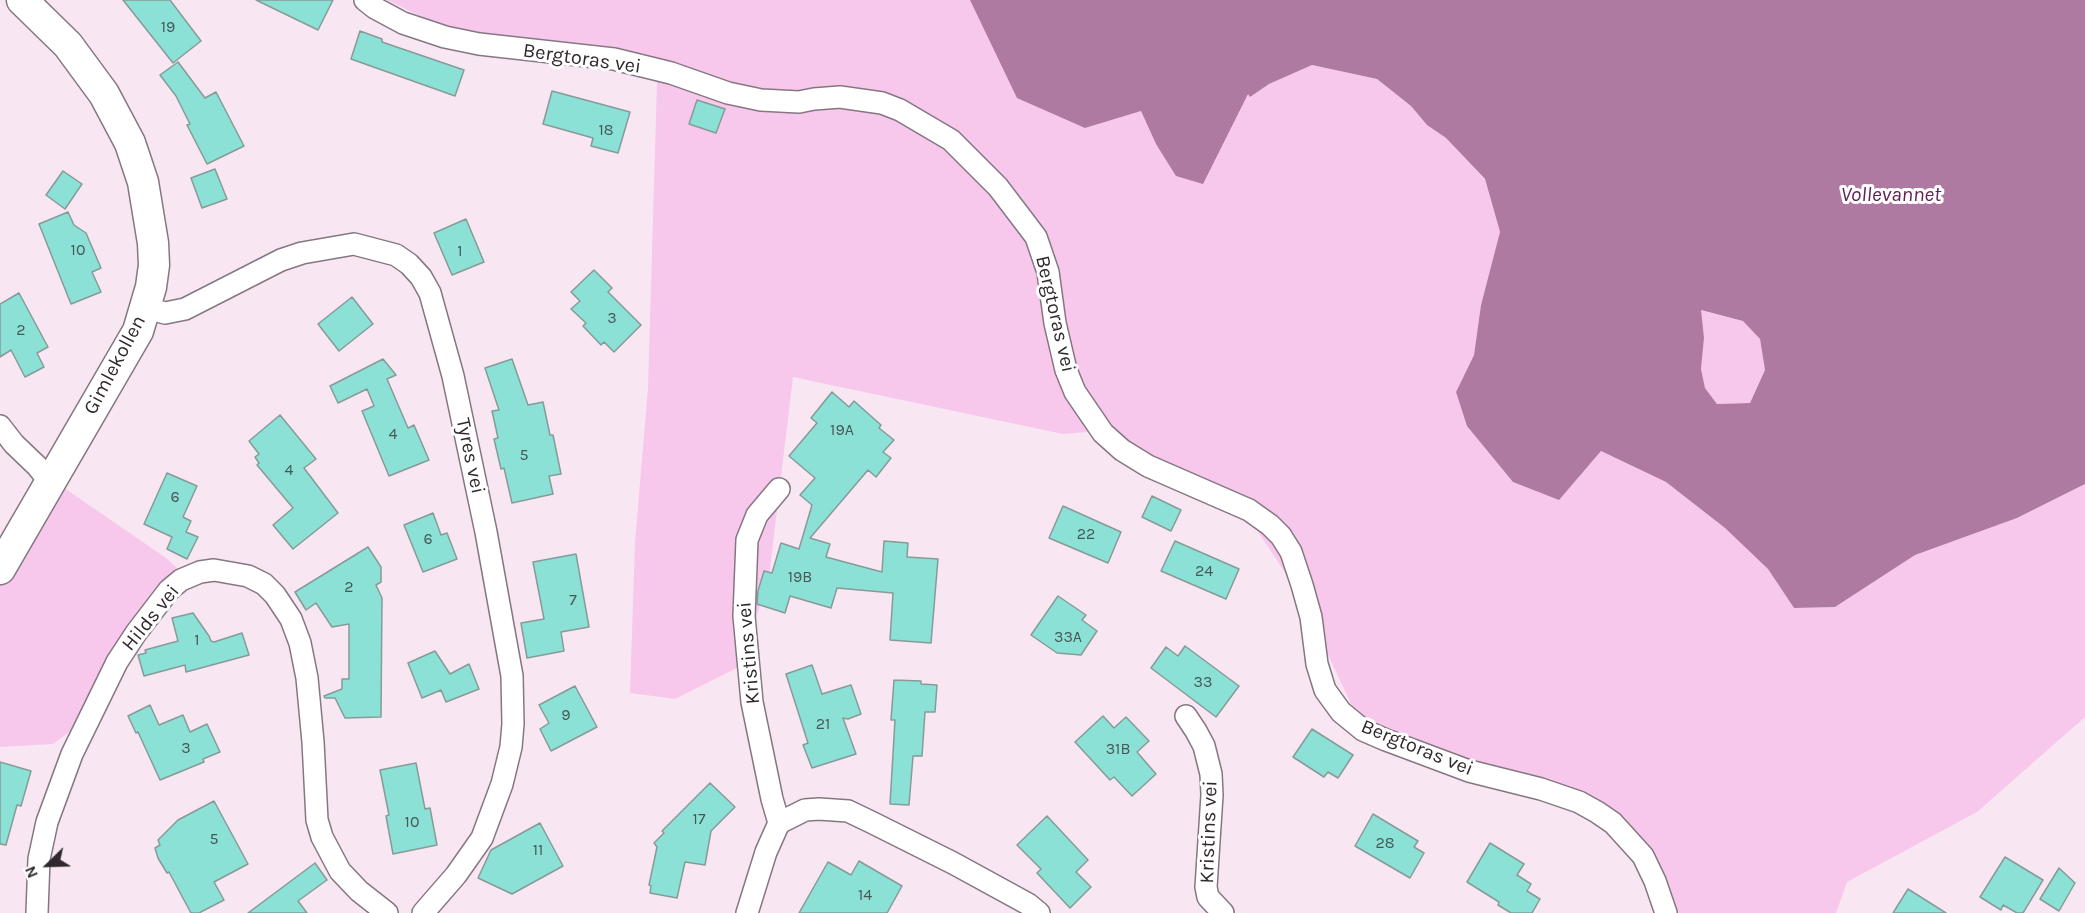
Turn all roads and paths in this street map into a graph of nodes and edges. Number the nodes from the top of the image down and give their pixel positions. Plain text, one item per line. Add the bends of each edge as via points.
1 (22, 0) edge
2 (365, 0) edge
3 (146, 308) junction
4 (0, 426) edge
5 (49, 481) junction
6 (779, 489) dead end
7 (0, 569) edge
8 (1186, 716) dead end
9 (779, 823) junction
10 (37, 913) edge
11 (387, 913) edge
12 (423, 913) edge
13 (747, 913) edge
14 (1039, 913) edge
15 (1223, 913) edge
16 (1666, 913) edge

1 - 3 street, Gimlekollen via 68,45 104,94 130,143 143,182 153,243 154,266
2 - 16 street, Bergtoras vei via 403,23 479,44 614,59 761,100 799,102 840,97 882,103 951,140 998,187 1036,237 1048,272 1066,370 1075,392 1103,433 1148,466 1249,510 1281,536 1302,585 1325,690 1341,712 1363,730 1386,740 1469,771 1541,789 1597,812 1613,823 1643,856
3 - 5 street, Gimlekollen via 138,331
3 - 12 street, Tyres vei via 165,313 185,309 281,260 354,244 396,255 421,277 430,293 453,376 486,532 512,676 513,724 502,784 482,838
4 - 5 street
5 - 7 street, Gimlekollen
6 - 9 street, Kristins vei via 757,515 747,540 744,616 752,702
8 - 15 street, Kristins vei via 1204,746 1211,774 1206,887 1208,897
9 - 13 street
9 - 14 street via 805,810 848,812 953,863
10 - 11 street, Hilds vei via 39,859 47,822 72,754 102,690 136,633 169,590 181,580 214,570 248,576 264,584 291,619 307,678 317,820 322,837 340,871

